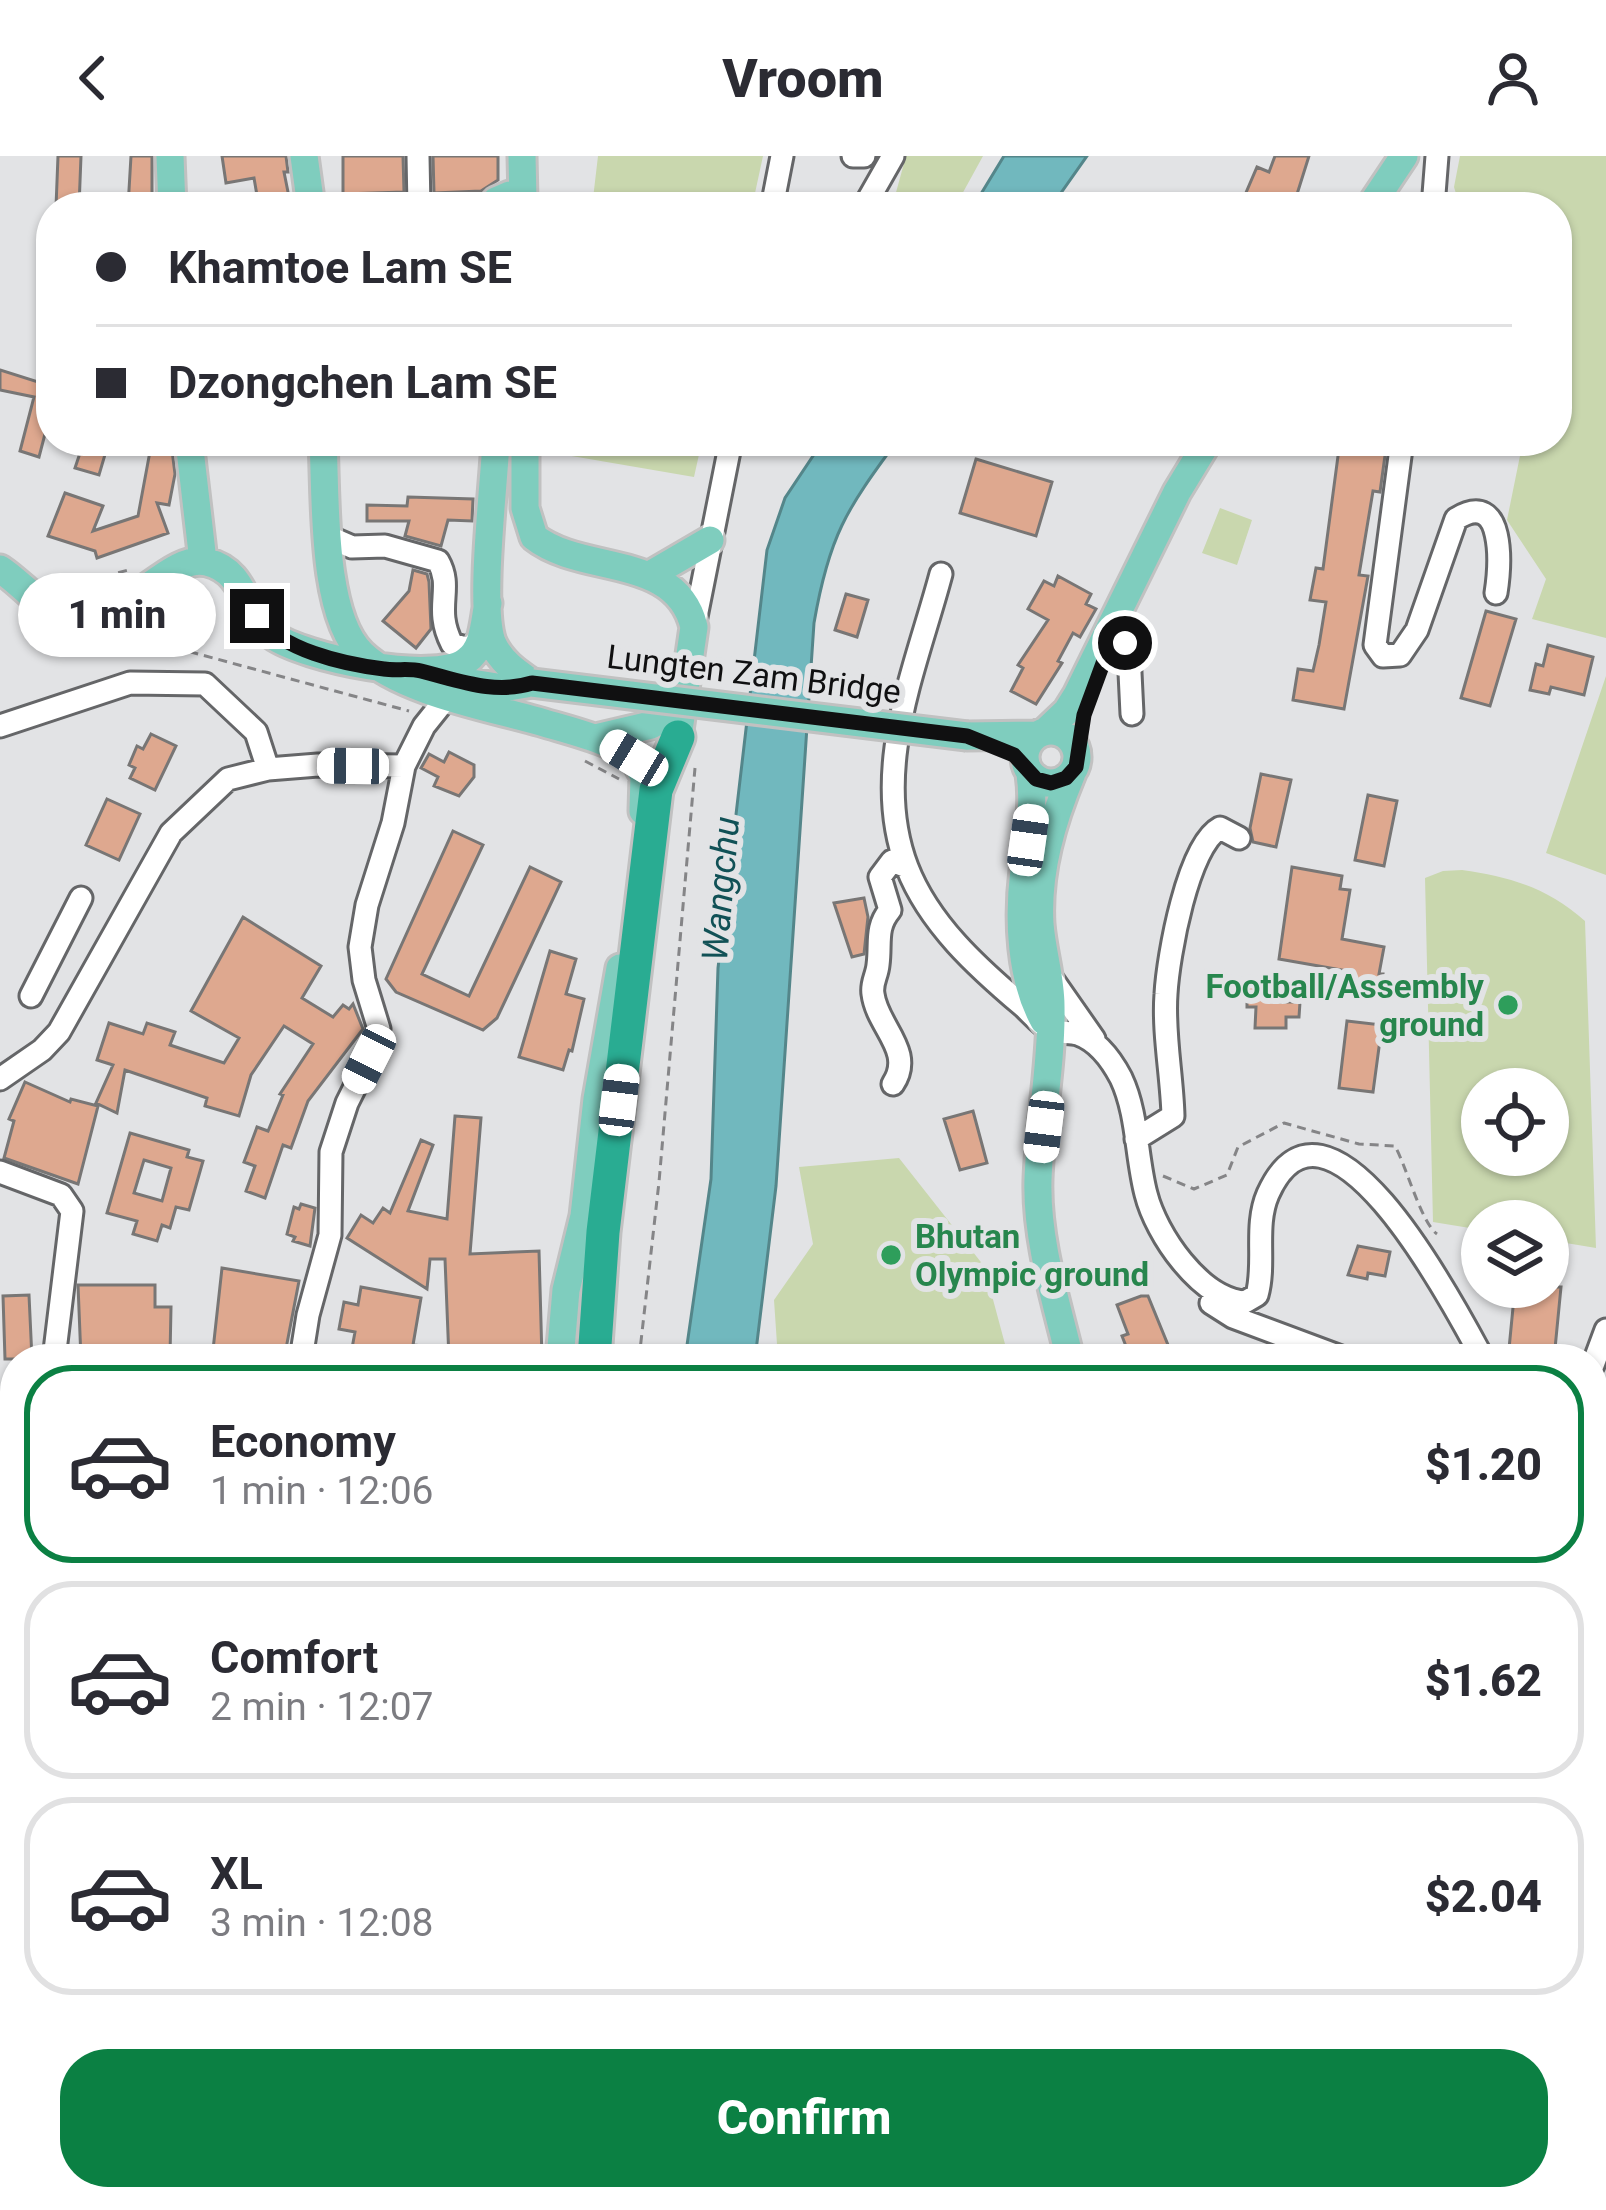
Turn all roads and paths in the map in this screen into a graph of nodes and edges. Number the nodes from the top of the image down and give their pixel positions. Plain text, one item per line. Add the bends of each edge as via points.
1 (170, 156) edge
2 (304, 156) edge
3 (418, 156) edge
4 (506, 156) edge
5 (522, 156) edge
6 (782, 156) edge
7 (853, 156) edge
8 (865, 156) edge
9 (892, 156) edge
10 (1404, 156) edge
11 (1437, 156) edge
12 (171, 192) edge
13 (309, 192) edge
14 (419, 192) edge
15 (510, 192) edge
16 (513, 192) edge
17 (775, 192) edge
18 (872, 192) edge
19 (1380, 192) edge
20 (1434, 192) edge
21 (190, 456) edge
22 (324, 456) edge
23 (495, 456) edge
24 (525, 456) edge
25 (728, 456) edge
26 (1199, 456) edge
27 (1401, 456) edge
28 (329, 537) junction
29 (710, 540) junction
30 (203, 561) junction
31 (142, 566) dead end
32 (0, 569) edge
33 (941, 574) dead end
34 (650, 575) junction
35 (55, 584) dead end
36 (336, 593) junction
37 (1496, 593) dead end
38 (488, 603) junction
39 (1112, 626) junction
40 (694, 627) junction
41 (105, 629) dead end
42 (482, 636) junction
43 (274, 637) junction
44 (385, 670) junction
45 (415, 670) junction
46 (532, 683) junction
47 (434, 713) junction
48 (1132, 714) dead end
49 (0, 726) edge
50 (1041, 733) junction
51 (685, 735) junction
52 (967, 736) junction
53 (600, 737) junction
54 (634, 758) junction
55 (1074, 763) junction
56 (404, 766) junction
57 (268, 769) junction
58 (1028, 769) junction
59 (656, 790) junction
60 (1239, 838) dead end
61 (907, 867) junction
62 (81, 898) dead end
63 (1024, 934) junction
64 (56, 948) junction
65 (976, 964) junction
66 (94, 969) junction
67 (1047, 970) junction
68 (31, 996) dead end
69 (1049, 1030) junction
70 (1098, 1043) junction
71 (0, 1079) edge
72 (893, 1084) dead end
73 (1136, 1138) junction
74 (0, 1172) edge
75 (56, 1344) edge
76 (304, 1344) edge
77 (561, 1344) edge
78 (595, 1344) edge
79 (618, 1344) edge
80 (640, 1344) edge
81 (1066, 1344) edge
82 (1306, 1344) edge
83 (1476, 1344) edge

1 - 12 main road
2 - 13 main road
3 - 14 street
4 - 15 main road
5 - 16 main road
6 - 17 street
7 - 8 street
9 - 18 street
10 - 19 main road
11 - 20 street
21 - 30 main road
22 - 28 main road
23 - 38 main road
24 - 34 main road via 534,537
25 - 29 street
26 - 39 main road
27 - 37 street via 1376,645 1383,656 1400,656 1417,630 1456,519 1467,512 1492,523 1502,551
28 - 36 main road
28 - 42 street via 438,561 441,620 452,644 469,649
29 - 34 main road
29 - 40 street
30 - 32 main road via 180,566 118,607 76,617 51,610
30 - 43 main road via 231,574
31 - 35 path
33 - 61 street via 892,752
34 - 40 main road via 678,595
36 - 43 main road via 319,634
36 - 44 main road via 350,640
38 - 42 main road
38 - 46 main road via 494,646
39 - 48 street via 1130,652
39 - 50 main road via 1067,711
39 - 55 main road
40 - 51 main road
41 - 47 path
42 - 45 main road via 460,665
43 - 44 main road
44 - 45 main road
44 - 47 main road
45 - 46 main road, Lungten Zam Bridge via 490,687
46 - 52 main road, Lungten Zam Bridge, bridge
47 - 53 main road
47 - 56 street
49 - 57 street via 130,683 205,684 256,732
50 - 52 main road
50 - 55 main road via 1070,738
50 - 58 main road via 1025,748
51 - 53 main road via 651,724
51 - 59 highway
51 - 79 highway via 624,1233
51 - 80 path via 658,1182
52 - 58 main road
53 - 54 main road
54 - 59 main road via 651,771
54 - 77 main road via 644,776 642,816
55 - 58 main road via 1051,783
55 - 67 main road via 1041,879
56 - 57 street
56 - 76 street via 360,947 379,1029 332,1152 329,1235
57 - 66 street via 228,778 171,833
58 - 63 main road
59 - 78 highway
60 - 73 street via 1220,827 1195,862 1166,994 1173,1116
61 - 65 street
61 - 72 street via 892,861 880,878 890,910 879,924 872,988 901,1059
62 - 64 street
63 - 65 street via 1004,967
63 - 69 main road via 1029,985
64 - 66 street
64 - 68 street
65 - 69 street
66 - 71 street via 58,1032
67 - 69 main road
67 - 70 street
69 - 70 street
69 - 81 main road via 1038,1183
70 - 73 street via 1121,1078
73 - 82 street via 1132,1189 1175,1269 1213,1306
73 - 83 street via 1147,1199 1181,1263 1217,1295 1244,1302 1257,1295 1268,1194 1289,1163 1319,1154 1346,1165 1376,1193
74 - 75 street via 61,1195 72,1211

